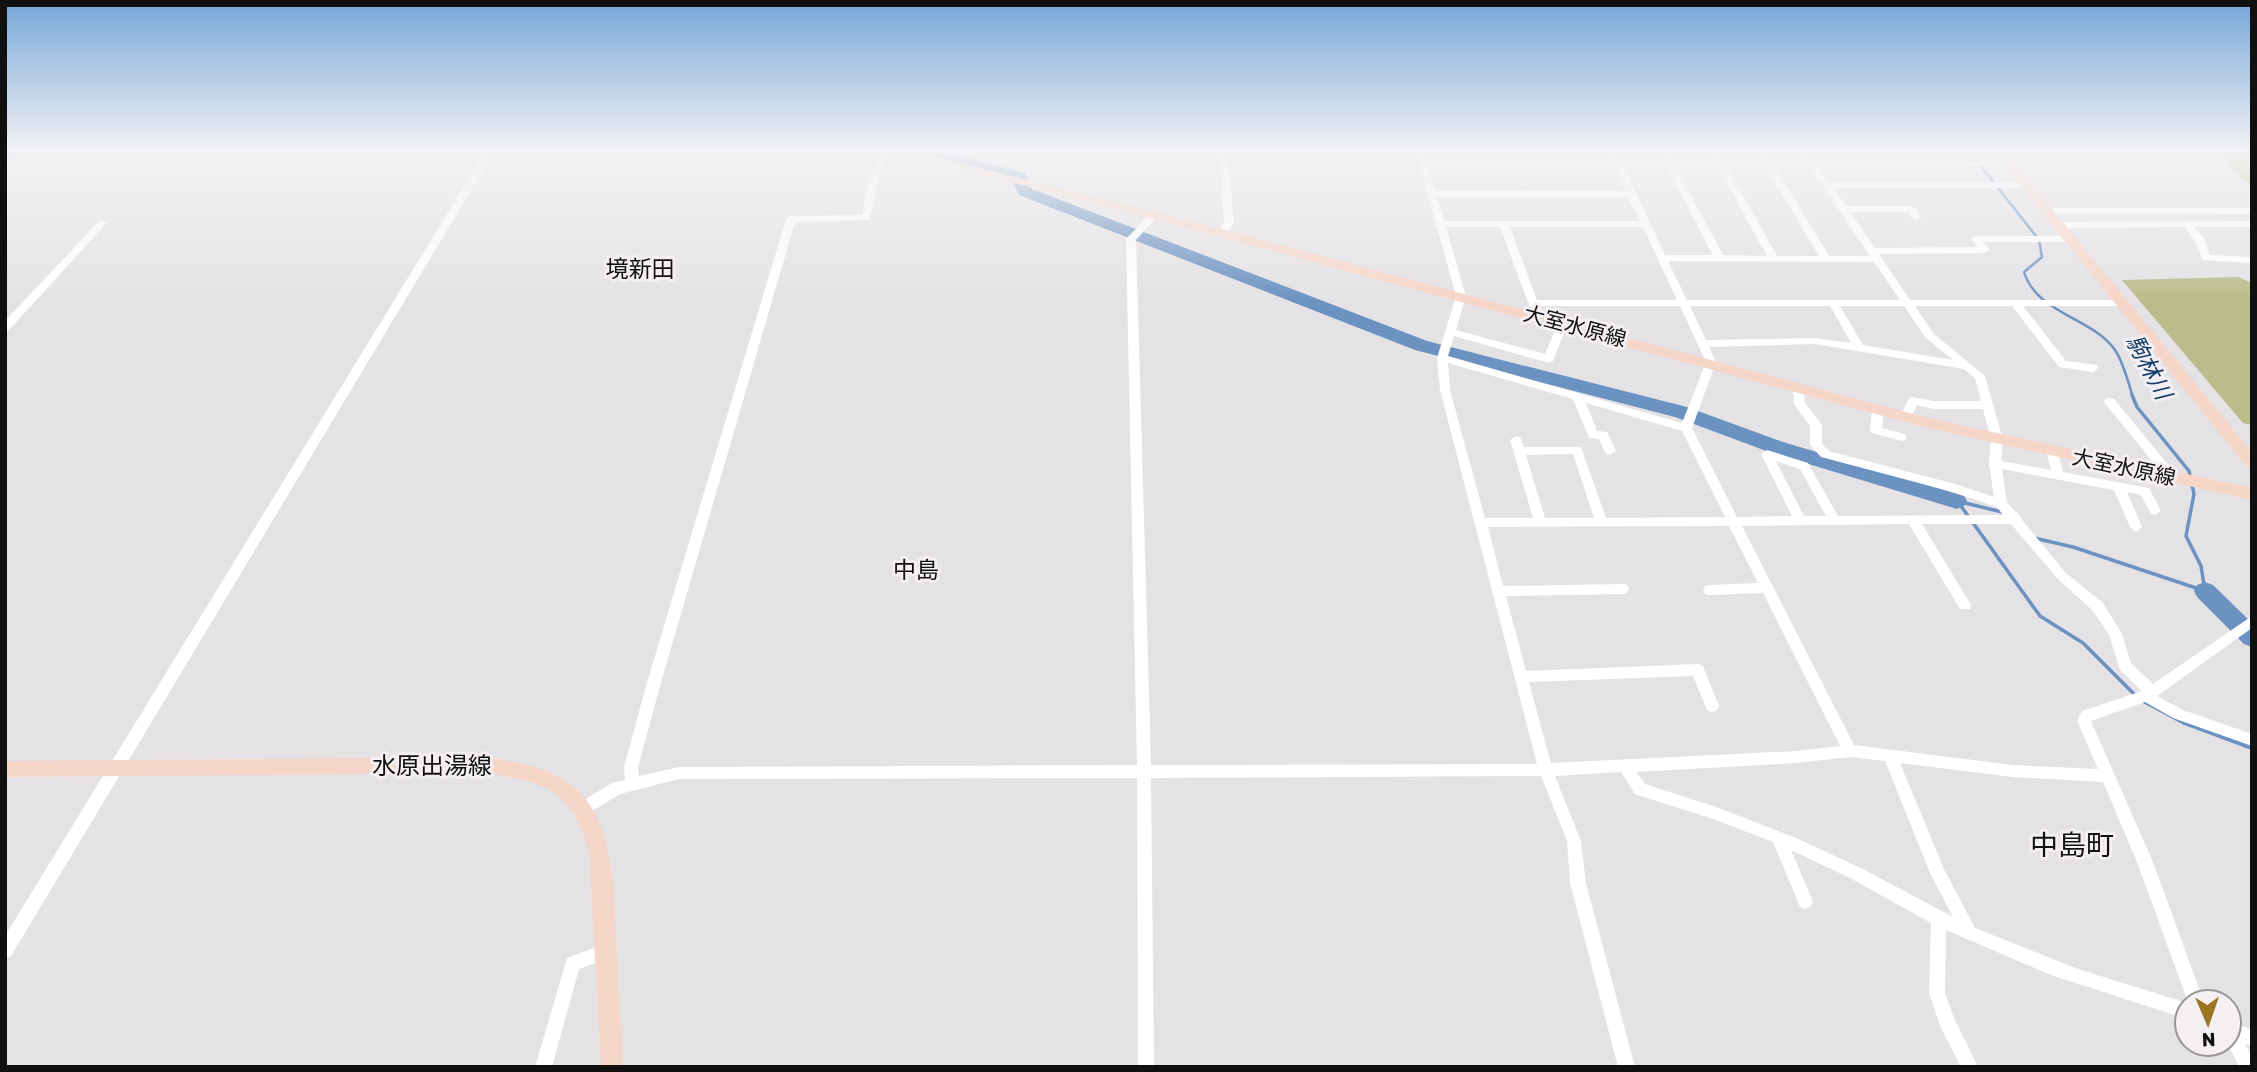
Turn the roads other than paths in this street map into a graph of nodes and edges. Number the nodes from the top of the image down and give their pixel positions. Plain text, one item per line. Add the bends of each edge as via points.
1 (460, 202) edge
2 (869, 202) edge
3 (1102, 202) edge
4 (1227, 202) edge
5 (1433, 202) edge
6 (1635, 202) edge
7 (1690, 202) edge
8 (1742, 202) edge
9 (1791, 202) edge
10 (1838, 202) edge
11 (2040, 202) edge
12 (1842, 209) junction
13 (2048, 211) junction
14 (2252, 211) edge
15 (1154, 215) junction
16 (1916, 217) dead end
17 (102, 223) dead end
18 (1439, 224) junction
19 (1504, 224) junction
20 (1646, 224) junction
21 (2186, 224) junction
22 (2252, 224) edge
23 (2060, 225) junction
24 (1223, 233) junction
25 (2071, 239) junction
26 (1873, 255) junction
27 (1662, 258) junction
28 (1719, 258) junction
29 (1774, 259) junction
30 (1826, 259) junction
31 (2252, 260) edge
32 (1461, 296) junction
33 (1683, 303) junction
34 (1833, 303) junction
35 (1906, 303) junction
36 (2015, 303) junction
37 (2123, 303) junction
38 (1536, 310) junction
39 (1563, 323) junction
40 (5, 328) edge
41 (1449, 331) junction
42 (1702, 344) junction
43 (1860, 349) junction
44 (1442, 358) junction
45 (1711, 362) junction
46 (1968, 366) junction
47 (2093, 368) dead end
48 (1798, 387) junction
49 (1578, 397) junction
50 (2110, 402) dead end
51 (1988, 405) junction
52 (1878, 409) junction
53 (1906, 417) junction
54 (1686, 428) junction
55 (1901, 437) dead end
56 (1997, 440) junction
57 (1610, 451) dead end
58 (2052, 452) junction
59 (2252, 463) edge
60 (1995, 464) junction
61 (2132, 468) junction
62 (2058, 474) junction
63 (2171, 476) junction
64 (2118, 486) junction
65 (2138, 489) junction
66 (2252, 494) edge
67 (2001, 504) junction
68 (2155, 511) dead end
69 (1733, 519) junction
70 (1799, 519) junction
71 (1834, 519) junction
72 (1912, 519) junction
73 (2016, 519) junction
74 (1601, 521) junction
75 (1540, 522) junction
76 (1480, 523) junction
77 (2136, 527) dead end
78 (1768, 588) junction
79 (1623, 589) dead end
80 (1709, 590) dead end
81 (1499, 591) junction
82 (1965, 605) dead end
83 (2246, 628) edge
84 (1523, 677) junction
85 (2149, 694) junction
86 (1712, 706) dead end
87 (2252, 740) edge
88 (1850, 751) junction
89 (1890, 756) junction
90 (116, 768) junction
91 (1626, 768) junction
92 (5, 769) edge
93 (1144, 769) junction
94 (1546, 770) junction
95 (2109, 776) junction
96 (633, 783) junction
97 (583, 808) junction
98 (1779, 837) junction
99 (1805, 902) dead end
100 (1939, 917) junction
101 (1969, 933) junction
102 (5, 951) edge
103 (605, 952) junction
104 (2191, 988) edge
105 (2173, 1007) edge
106 (543, 1067) edge
107 (612, 1067) edge
108 (1146, 1067) edge
109 (1627, 1067) edge
110 (1970, 1067) edge

1 - 90 street
2 - 96 street via 866,218 791,219 653,686 631,768
3 - 15 main road, 大室水原線
4 - 24 street via 1229,222
5 - 18 street
6 - 20 street
7 - 28 street
8 - 29 street
9 - 30 street
10 - 12 street
11 - 13 main road
12 - 16 street via 1911,209
12 - 26 street
13 - 14 street
13 - 23 main road
15 - 24 main road, 大室水原線
15 - 93 street via 1131,239
17 - 40 street
18 - 19 street
18 - 32 street
19 - 20 street
19 - 38 street
20 - 27 street
21 - 22 street
21 - 23 street
21 - 31 street via 2199,238 2206,258
23 - 25 main road
24 - 32 main road, 大室水原線
25 - 26 street via 1976,239 1985,250
25 - 37 main road
26 - 30 street
26 - 35 street
27 - 28 street
27 - 33 street
28 - 29 street
29 - 30 street
32 - 38 main road, 大室水原線
32 - 41 street
33 - 34 street
33 - 38 street
33 - 42 street
34 - 35 street
34 - 43 street
35 - 36 street
35 - 46 street via 1930,336
36 - 37 street
36 - 47 street via 2063,364
37 - 59 main road
38 - 39 main road, 大室水原線
39 - 41 street via 1549,359
39 - 45 main road, 大室水原線
41 - 44 street
42 - 43 street via 1815,341
42 - 45 street
43 - 46 street
44 - 49 street
44 - 76 street via 1445,390
45 - 48 main road, 大室水原線
45 - 54 street
46 - 51 street via 1980,376
48 - 52 main road, 大室水原線
48 - 67 street via 1800,404 1816,425 1816,445 1825,454
49 - 54 street
49 - 57 street via 1592,435 1603,435
50 - 63 street
51 - 53 street via 1913,401
51 - 56 street
52 - 53 main road, 大室水原線
52 - 55 street via 1877,430
53 - 56 main road, 大室水原線
54 - 69 street
56 - 58 main road, 大室水原線
56 - 60 street
58 - 61 main road, 大室水原線
58 - 62 street
60 - 62 street
60 - 67 street
61 - 63 main road, 大室水原線
61 - 65 street
62 - 64 street
63 - 66 main road, 大室水原線
64 - 65 street
64 - 77 street
65 - 68 street via 2145,491
67 - 73 street
69 - 70 street
69 - 74 street
69 - 78 street
70 - 71 street
70 - 71 street via 1767,454 1804,466
71 - 72 street
72 - 73 street
72 - 82 street
73 - 85 street via 2061,575 2098,607 2115,634 2125,666
74 - 75 street
74 - 75 street via 1577,450 1518,446
75 - 76 street
76 - 81 street
78 - 80 street
78 - 88 street
79 - 81 street
81 - 84 street
83 - 85 street
84 - 86 street via 1698,670
84 - 94 street
85 - 87 street via 2178,714
85 - 95 street via 2087,715 2084,721
88 - 89 street
88 - 91 street
89 - 95 street via 2013,771
89 - 101 street via 1938,873
90 - 92 main road, 水原出湯線
90 - 97 main road, 水原出湯線 via 508,767 547,779
90 - 102 street
91 - 94 street
91 - 98 street via 1640,789 1717,811
93 - 94 street via 1315,774
93 - 96 street via 679,773
93 - 108 street
94 - 109 street via 1574,841 1578,883
95 - 104 street
96 - 97 street via 603,794
97 - 103 main road, 水原出湯線 via 602,855
98 - 99 street
98 - 100 street
100 - 101 street
100 - 110 street via 1937,993
101 - 105 street via 2045,966
103 - 106 street via 573,964
103 - 107 main road, 水原出湯線

